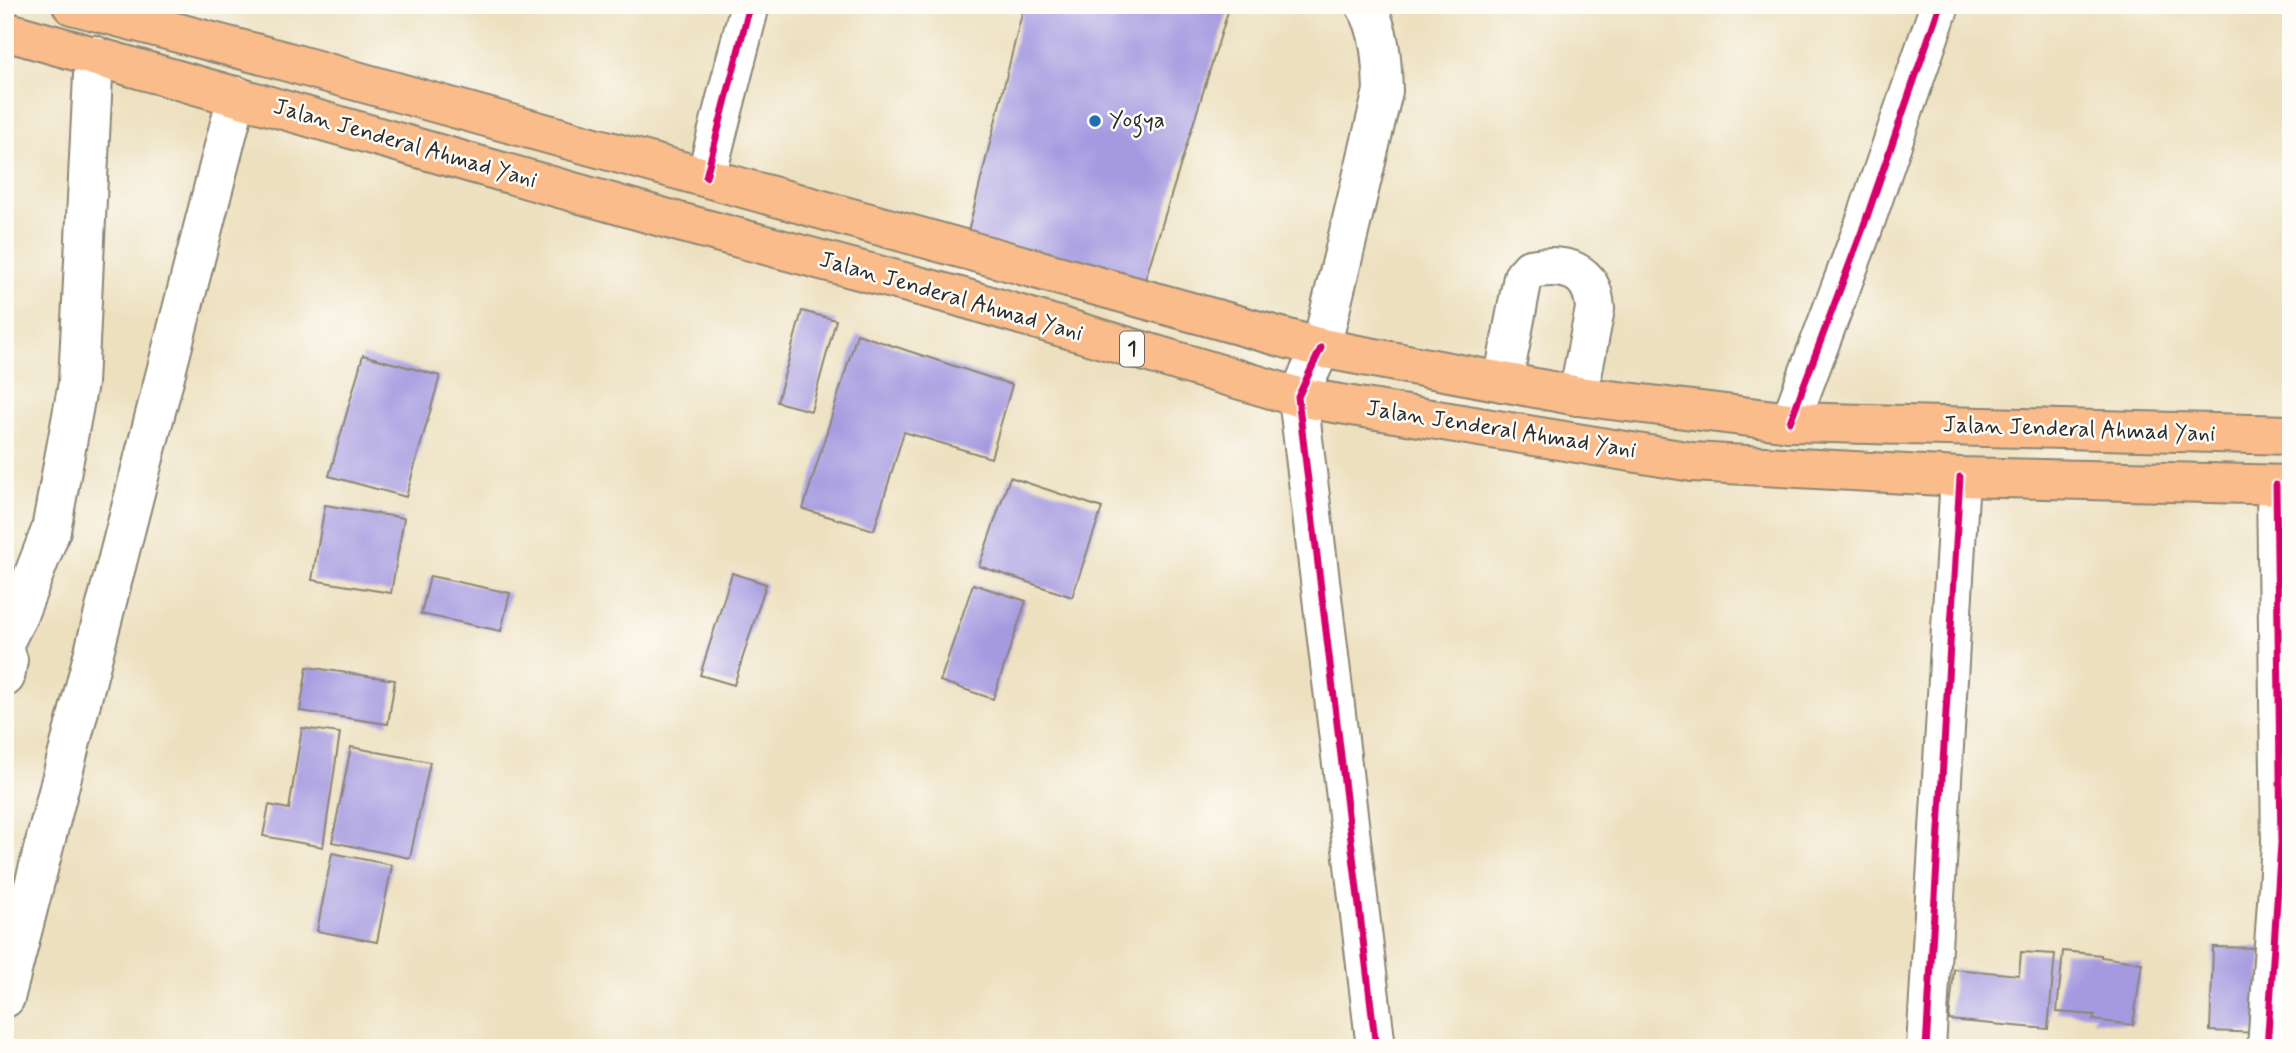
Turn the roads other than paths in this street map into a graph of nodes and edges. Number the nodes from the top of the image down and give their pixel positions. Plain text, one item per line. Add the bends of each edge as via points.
1 (72, 5) edge
2 (750, 5) edge
3 (1365, 5) edge
4 (1940, 5) edge
5 (5, 32) edge
6 (94, 55) junction
7 (237, 96) junction
8 (706, 177) junction
9 (1321, 348) junction
10 (1503, 382) junction
11 (1578, 396) junction
12 (1298, 397) junction
13 (1790, 422) junction
14 (2291, 435) edge
15 (1960, 477) junction
16 (2283, 485) edge
17 (5, 641) edge
18 (5, 653) edge
19 (5, 677) edge
20 (2286, 843) edge
21 (5, 998) edge
22 (1376, 1048) edge
23 (1926, 1048) edge
24 (2267, 1048) edge

1 - 8 highway, Jalan Jenderal Ahmad Yani / 1
2 - 8 street
3 - 9 street via 1381,55 1383,91
4 - 13 street
5 - 6 highway, Jalan Jenderal Ahmad Yani / 1
6 - 7 highway, Jalan Jenderal Ahmad Yani / 1
6 - 17 street via 78,383 51,530
7 - 12 highway, Jalan Jenderal Ahmad Yani / 1 via 960,297
7 - 21 street
8 - 9 highway, Jalan Jenderal Ahmad Yani / 1
9 - 10 highway, Jalan Jenderal Ahmad Yani / 1
9 - 12 street
10 - 11 highway, Jalan Jenderal Ahmad Yani / 1
10 - 11 street via 1522,277 1530,269 1558,266 1580,273 1595,298
11 - 13 highway, Jalan Jenderal Ahmad Yani / 1
12 - 15 highway, Jalan Jenderal Ahmad Yani / 1 via 1692,462
12 - 22 street
13 - 14 highway, Jalan Jenderal Ahmad Yani / 1
15 - 16 highway, Jalan Jenderal Ahmad Yani / 1
15 - 23 street
16 - 20 street
18 - 19 street
20 - 24 street

